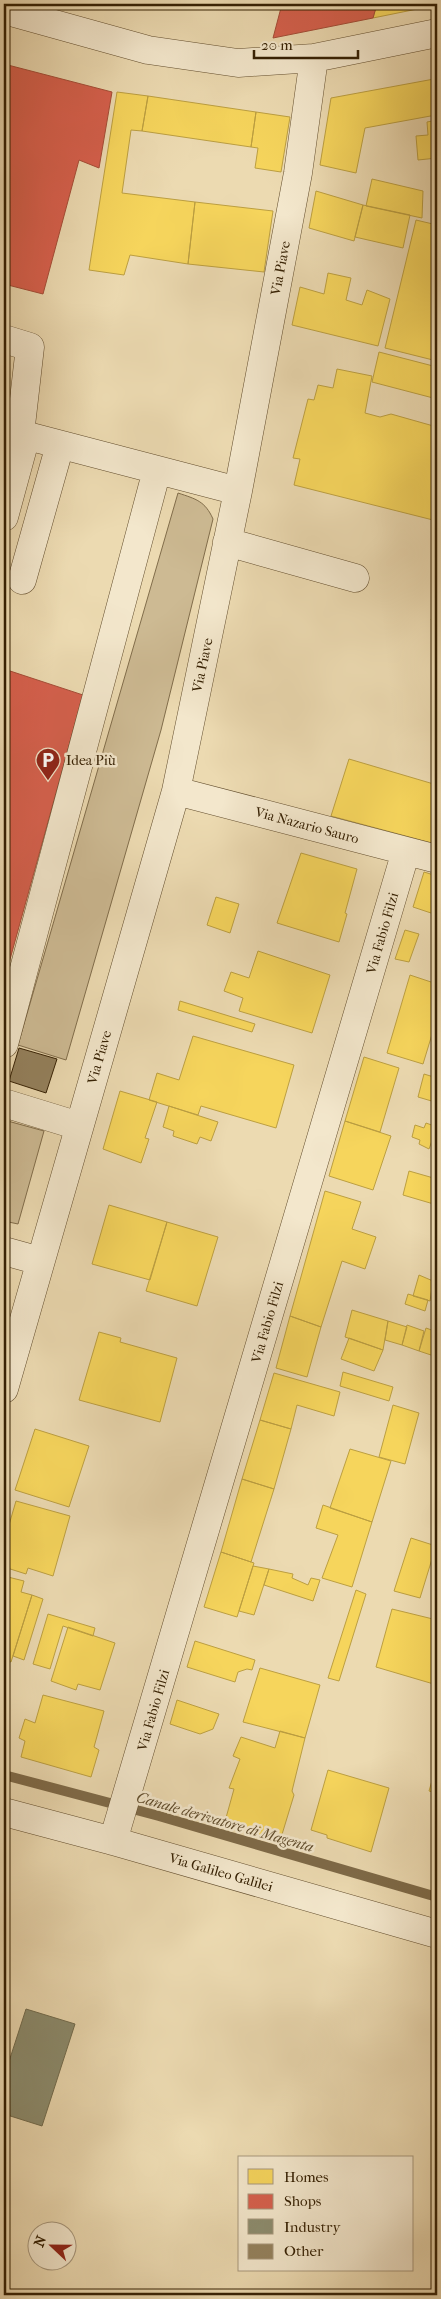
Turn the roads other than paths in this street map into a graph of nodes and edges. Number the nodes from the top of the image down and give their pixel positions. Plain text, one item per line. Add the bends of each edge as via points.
1 (4, 10) edge
2 (437, 33) edge
3 (314, 58) junction
4 (4, 339) edge
5 (17, 433) edge
6 (60, 445) junction
7 (157, 470) junction
8 (238, 491) junction
9 (4, 517) edge
10 (227, 542) junction
11 (355, 578) dead end
12 (22, 580) dead end
13 (176, 790) junction
14 (406, 851) junction
15 (437, 859) edge
16 (4, 1044) edge
17 (4, 1103) edge
18 (79, 1126) junction
19 (4, 1251) edge
20 (40, 1261) junction
21 (4, 1389) edge
22 (4, 1812) edge
23 (116, 1834) junction
24 (437, 1934) edge

1 - 3 street via 148,50 238,63
2 - 3 street
3 - 8 street, Via Piave via 298,173
4 - 5 street via 30,347
5 - 6 street
5 - 9 street
6 - 7 street
6 - 12 street
7 - 8 street
7 - 16 street
8 - 10 street, Via Piave
10 - 11 street
10 - 13 street, Via Piave
13 - 14 street, Via Nazario Sauro
13 - 18 street, Via Piave
14 - 15 street, Via Nazario Sauro
14 - 23 street, Via Fabio Filzi
17 - 18 street
18 - 20 street, Via Piave
19 - 20 street
20 - 21 street, Via Piave
22 - 23 street, Via Galileo Galilei
23 - 24 street, Via Galileo Galilei

